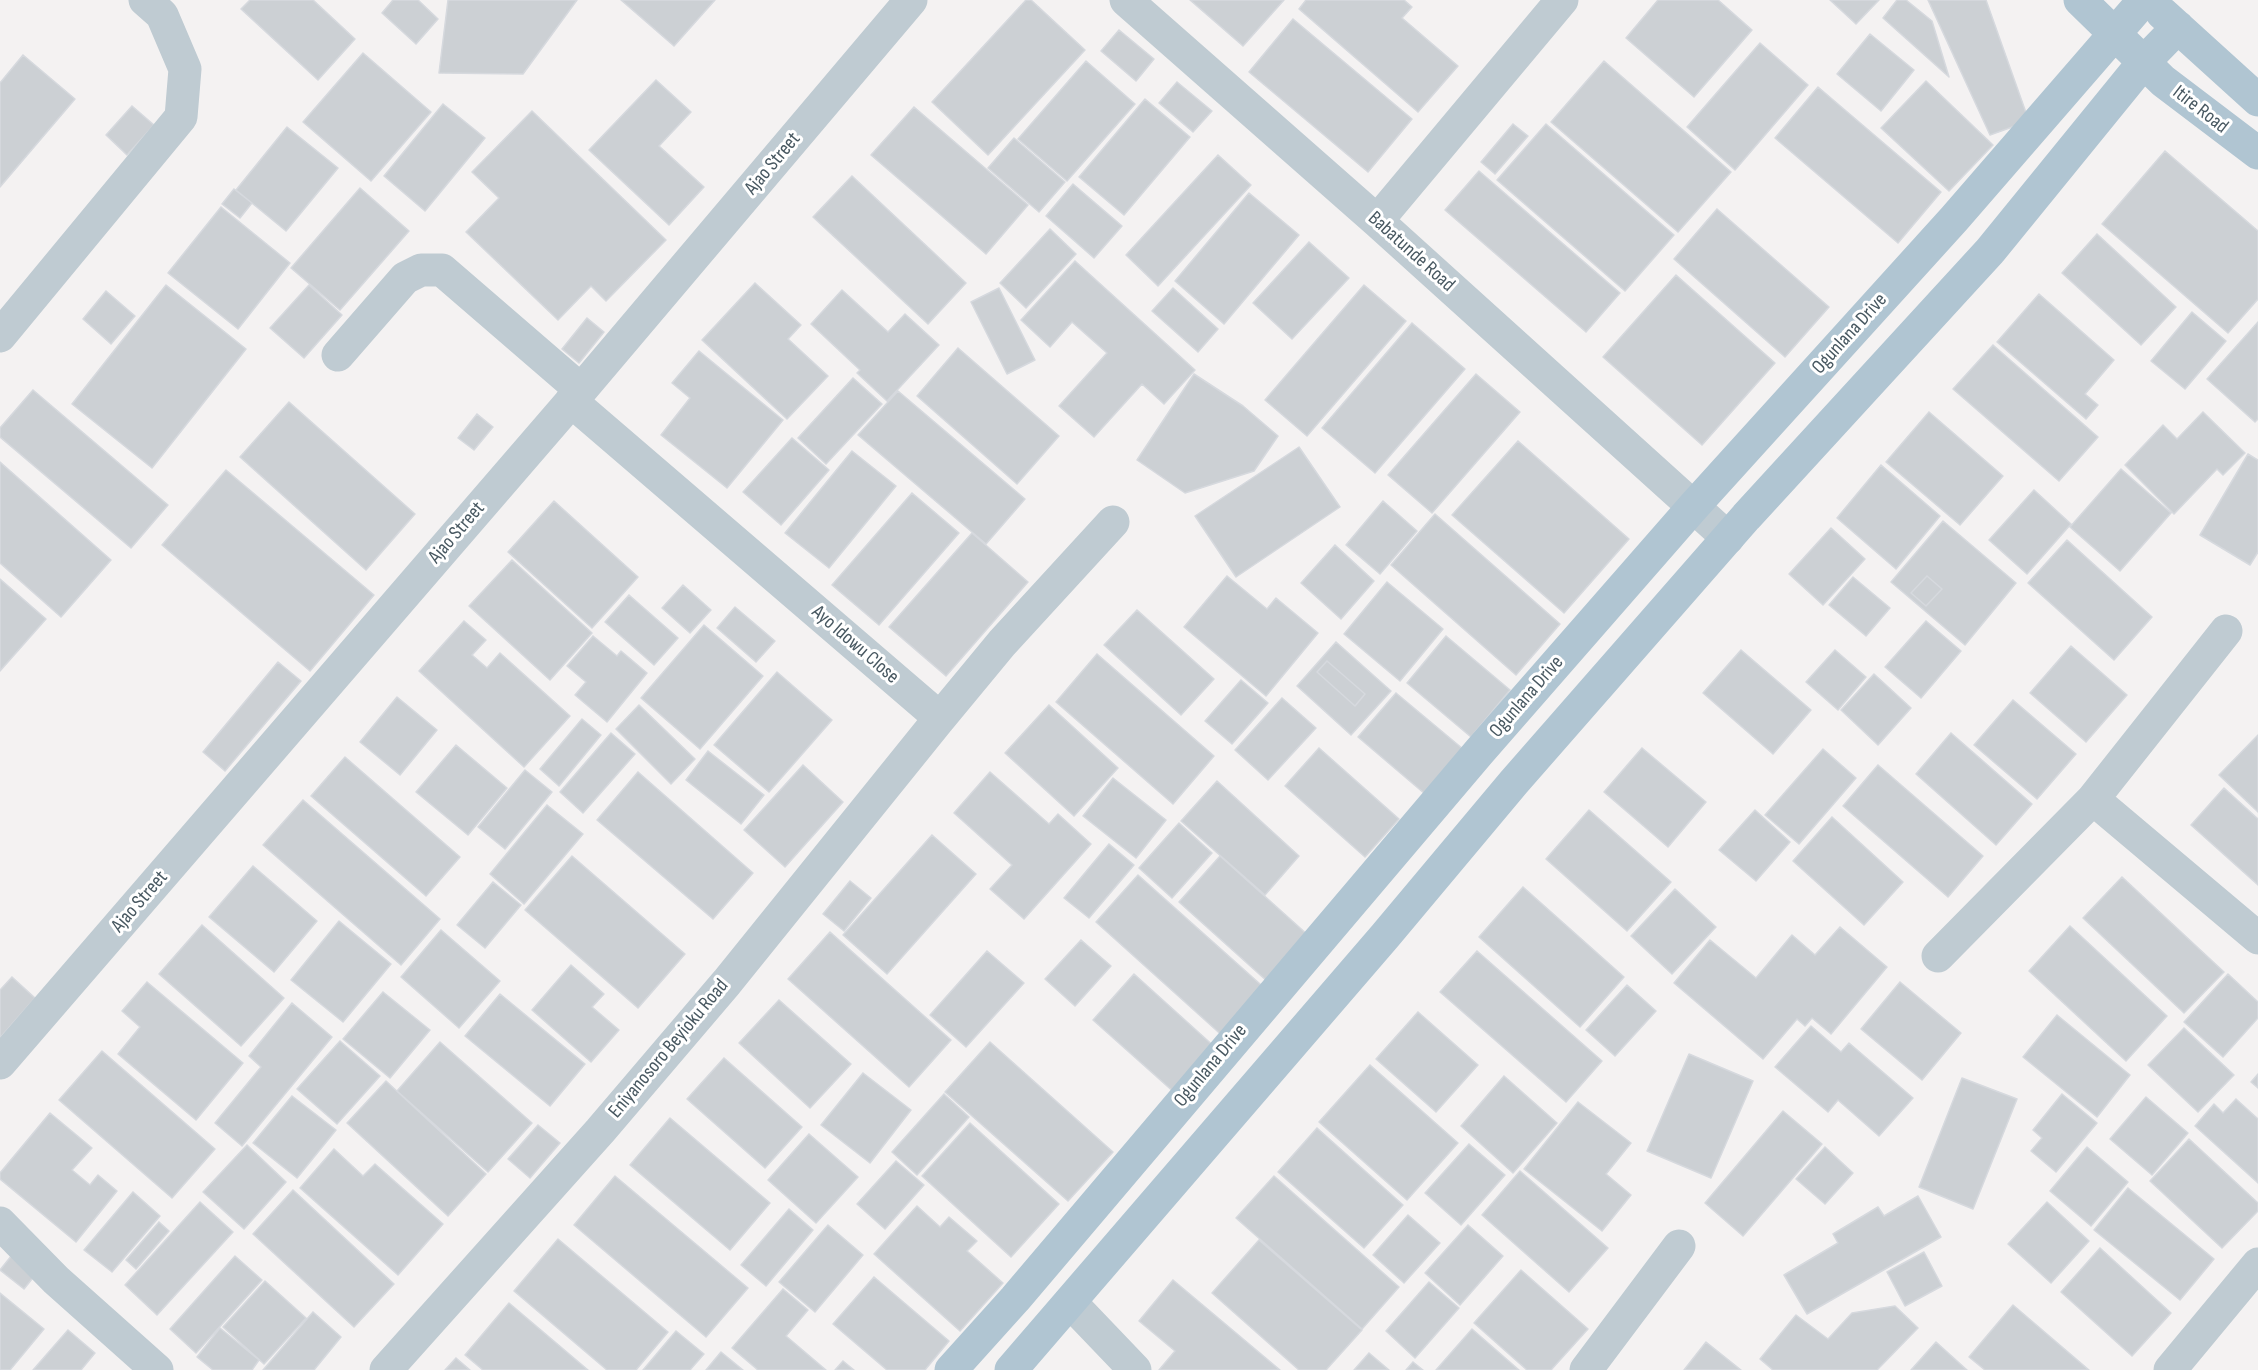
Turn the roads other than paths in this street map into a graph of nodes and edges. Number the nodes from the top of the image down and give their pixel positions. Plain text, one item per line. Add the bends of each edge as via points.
1 (145, 0) edge
2 (911, 0) edge
3 (1126, 0) edge
4 (1562, 0) edge
5 (2080, 0) edge
6 (2147, 1) edge
7 (2178, 27) junction
8 (2115, 34) junction
9 (2143, 63) junction
10 (2258, 100) edge
11 (2258, 153) edge
12 (1377, 221) junction
13 (0, 336) edge
14 (338, 355) dead end
15 (576, 395) junction
16 (1694, 506) junction
17 (1113, 522) dead end
18 (1728, 538) junction
19 (2226, 631) dead end
20 (940, 718) junction
21 (2093, 799) junction
22 (2258, 938) edge
23 (1938, 956) dead end
24 (0, 1063) edge
25 (0, 1223) edge
26 (1679, 1246) dead end
27 (2258, 1264) edge
28 (1070, 1302) junction
29 (157, 1370) edge
30 (386, 1370) edge
31 (951, 1370) edge
32 (1011, 1370) edge
33 (1135, 1370) edge
34 (1586, 1370) edge
35 (2170, 1370) edge

1 - 13 street via 162,15 185,69 181,117
2 - 15 street, Ajao Street
3 - 12 street, Babatunde Road
4 - 12 street
5 - 8 main road, Itire Road
6 - 7 main road
6 - 8 main road, Ogunlana Drive
7 - 9 main road
7 - 10 main road
8 - 9 main road, Itire Road
8 - 16 main road, Ogunlana Drive
9 - 11 main road, Itire Road
9 - 18 main road via 1990,251
12 - 16 street, Babatunde Road
14 - 15 street, Ayo Idowu Close via 405,278 421,270 442,270
15 - 20 street, Ayo Idowu Close
15 - 24 street, Ajao Street
16 - 18 street, Babatunde Road
16 - 31 main road, Ogunlana Drive via 1471,760
17 - 20 street via 1002,643
18 - 28 main road
19 - 21 street
20 - 30 street, Eniyanosoro Beyioku Road via 727,982
21 - 22 street
21 - 23 street
25 - 29 street via 56,1280
26 - 34 street
27 - 35 street
28 - 32 main road
28 - 33 street

